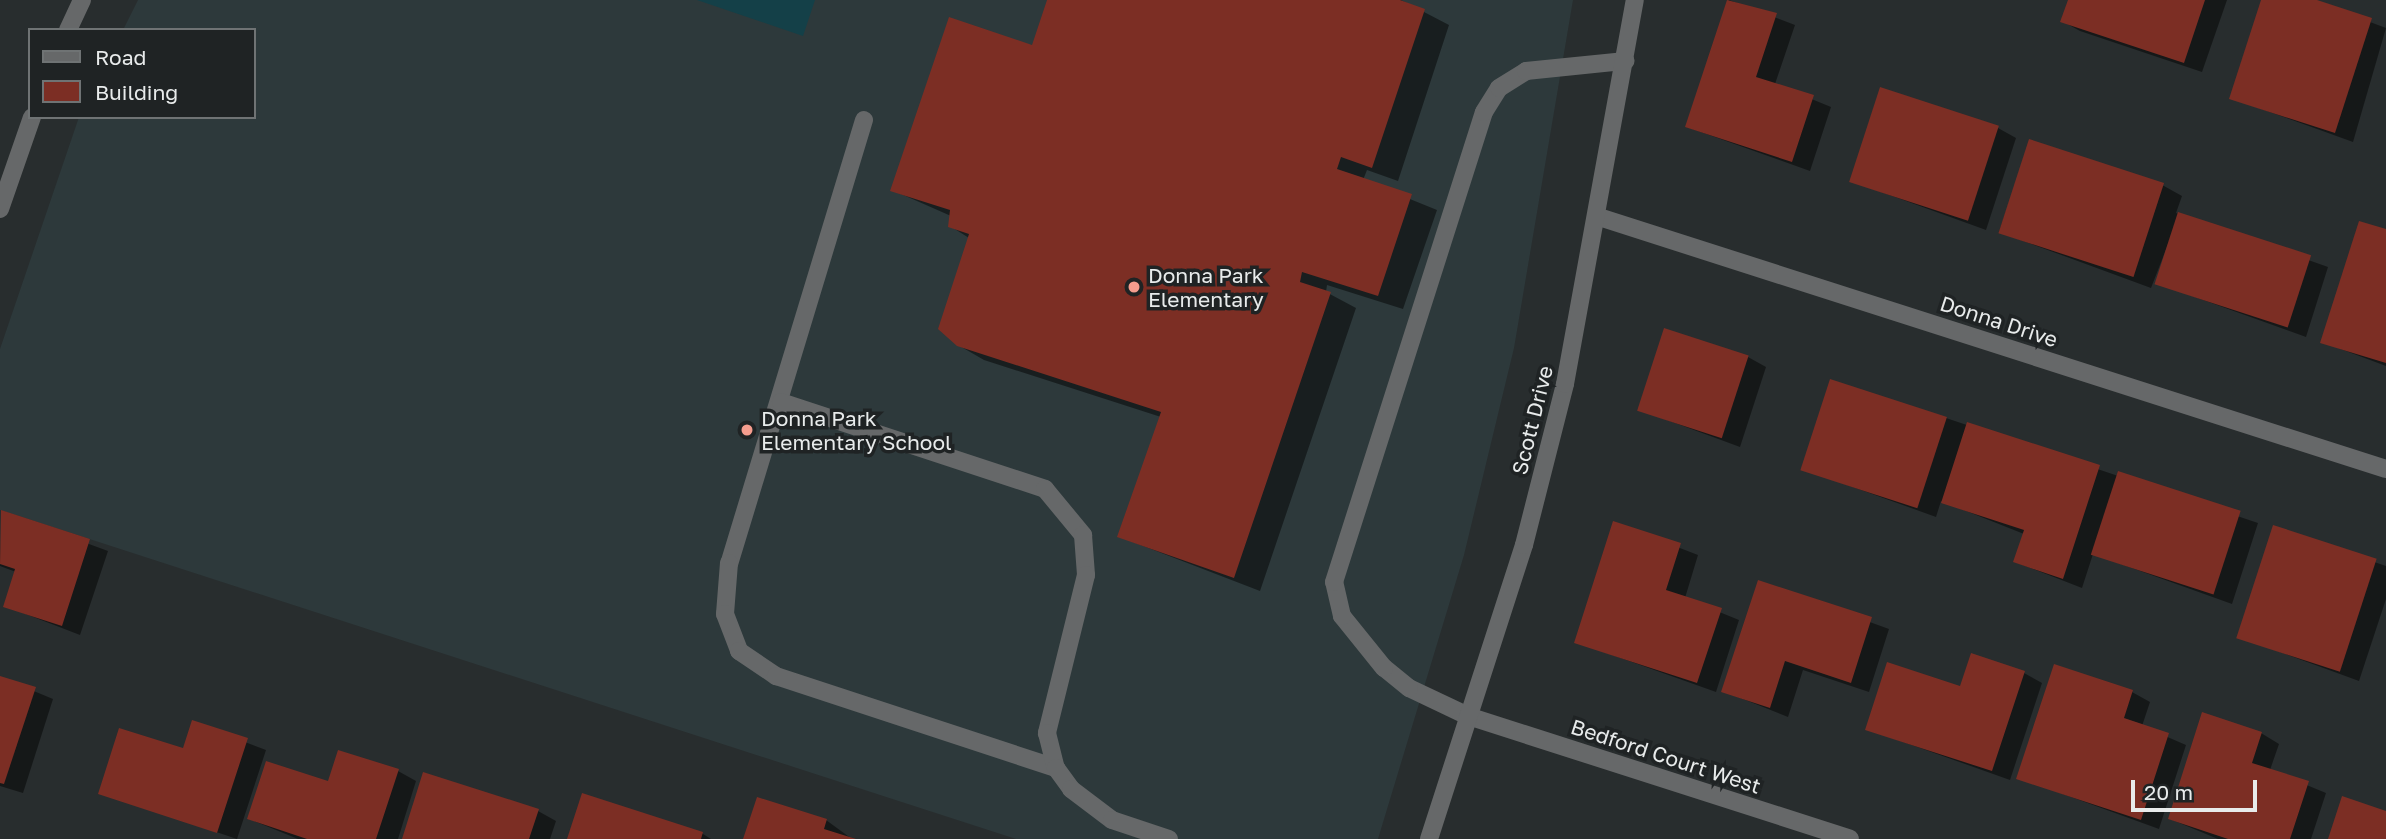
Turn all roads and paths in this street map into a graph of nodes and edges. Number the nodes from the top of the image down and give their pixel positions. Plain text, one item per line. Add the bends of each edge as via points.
1 (82, 0) edge
2 (1635, 0) edge
3 (69, 28) edge
4 (1625, 61) junction
5 (31, 119) edge
6 (864, 120) dead end
7 (0, 209) edge
8 (1599, 217) junction
9 (781, 402) junction
10 (2386, 469) edge
11 (1468, 716) junction
12 (1056, 768) junction
13 (1169, 839) edge
14 (1429, 839) edge
15 (1850, 839) edge

1 - 3 street
2 - 4 street, Scott Drive
4 - 8 street, Scott Drive
4 - 11 street, Bedford Court West via 1526,71 1500,88 1484,112 1334,582 1342,616 1384,667 1409,688
5 - 7 street
6 - 9 street
8 - 10 street, Donna Drive
8 - 11 street, Scott Drive via 1524,545
9 - 12 street via 1045,489 1083,535 1086,575 1047,733
9 - 12 street via 729,563 725,614 739,651 776,676
11 - 14 street, Scott Drive
11 - 15 street, Bedford Court West
12 - 13 street via 1071,789 1112,820

